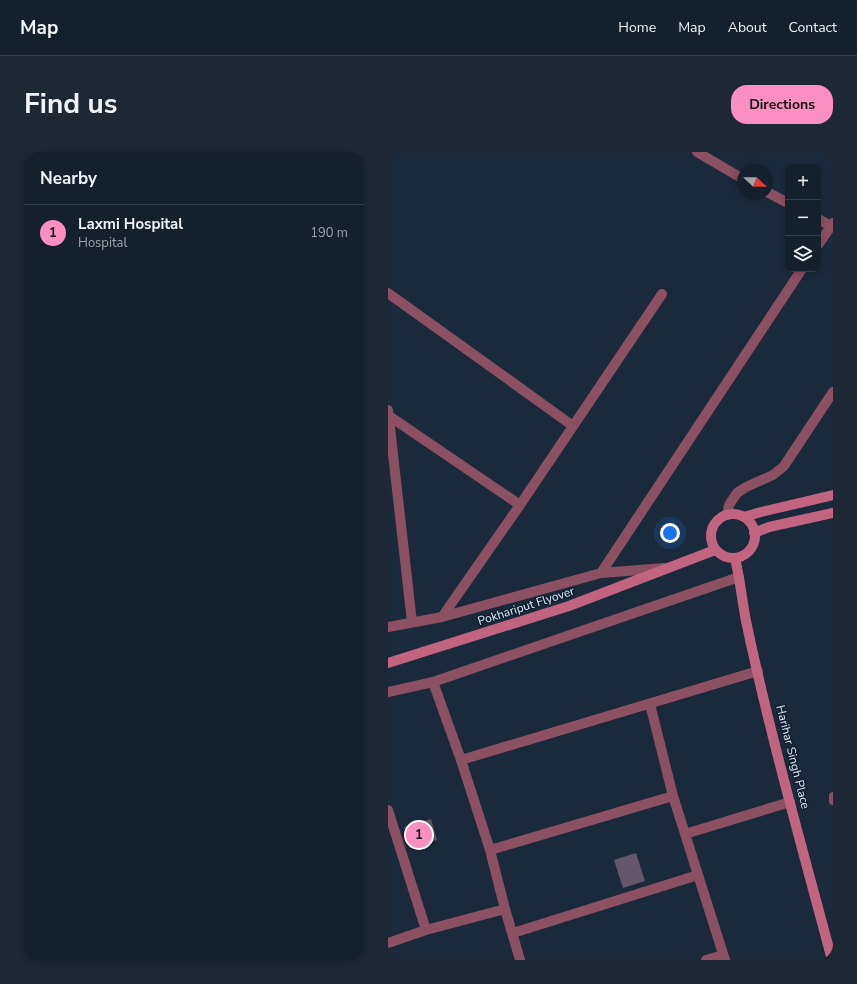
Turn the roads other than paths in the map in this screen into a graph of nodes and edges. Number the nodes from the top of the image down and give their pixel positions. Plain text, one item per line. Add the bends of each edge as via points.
1 (697, 152) edge
2 (737, 175) edge
3 (773, 195) edge
4 (785, 201) edge
5 (821, 220) edge
6 (832, 225) edge
7 (821, 241) edge
8 (800, 272) edge
9 (388, 293) edge
10 (662, 294) dead end
11 (833, 392) edge
12 (389, 413) edge
13 (573, 426) junction
14 (833, 495) edge
15 (520, 505) junction
16 (833, 513) edge
17 (726, 515) junction
18 (744, 517) junction
19 (754, 533) junction
20 (715, 550) junction
21 (735, 558) junction
22 (670, 567) junction
23 (601, 573) junction
24 (739, 577) junction
25 (442, 617) junction
26 (412, 622) junction
27 (388, 627) edge
28 (388, 663) edge
29 (758, 671) junction
30 (432, 682) junction
31 (388, 692) edge
32 (650, 704) junction
33 (461, 760) junction
34 (673, 796) junction
35 (833, 796) edge
36 (833, 801) edge
37 (790, 802) junction
38 (388, 810) edge
39 (684, 834) junction
40 (490, 850) junction
41 (698, 875) junction
42 (505, 909) junction
43 (426, 930) junction
44 (513, 933) junction
45 (388, 943) edge
46 (724, 958) edge
47 (520, 960) edge
48 (706, 960) edge
49 (832, 960) edge

1 - 2 street
3 - 4 street
5 - 6 street
6 - 7 street
8 - 23 street
9 - 13 street
10 - 13 street
11 - 17 street via 784,466 773,475 737,493
12 - 15 street
12 - 26 street
13 - 15 street
14 - 18 main road
15 - 25 street
16 - 19 main road via 769,527
17 - 18 main road via 737,514
17 - 20 main road via 716,521 712,528 711,543
18 - 19 main road via 750,522
19 - 21 main road via 755,537 749,551
20 - 21 main road via 728,558
20 - 22 main road, Pokhariput Flyover
21 - 24 main road, Harihar Singh Place
22 - 23 street
22 - 28 main road, Pokhariput Flyover via 569,606
23 - 25 street
24 - 29 main road, Harihar Singh Place
24 - 30 street
25 - 26 street
26 - 27 street
29 - 32 street
29 - 37 main road, Harihar Singh Place
30 - 31 street
30 - 33 street
32 - 33 street
32 - 34 street
33 - 40 street
34 - 39 street
34 - 40 street
35 - 36 lane
37 - 39 street
37 - 49 main road, Harihar Singh Place
38 - 43 street
39 - 41 street
40 - 42 street
41 - 44 street
41 - 46 street
42 - 43 street
42 - 44 street
43 - 45 street
44 - 47 street
46 - 48 street

